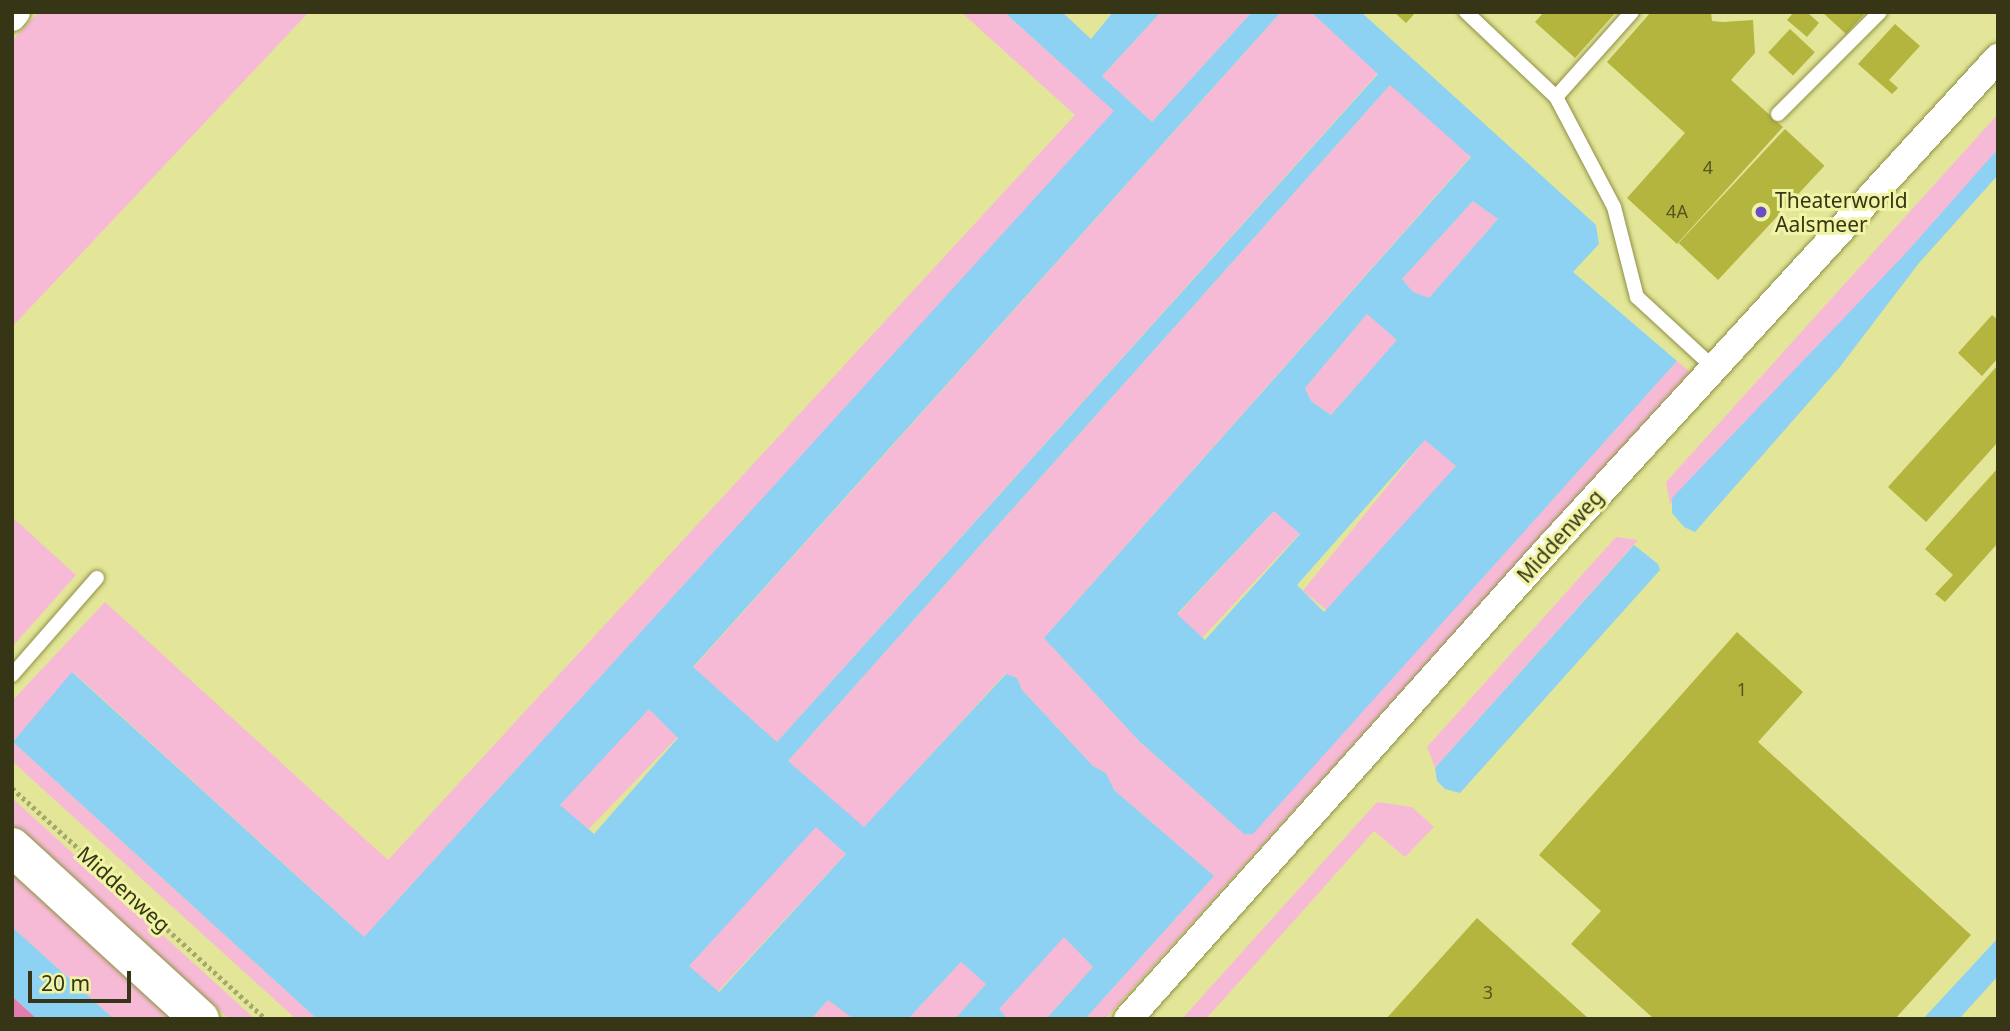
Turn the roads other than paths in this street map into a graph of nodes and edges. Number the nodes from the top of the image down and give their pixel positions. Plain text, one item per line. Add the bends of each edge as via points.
1 (16, 12) edge
2 (1466, 12) edge
3 (1632, 12) edge
4 (1880, 12) edge
5 (12, 17) edge
6 (1998, 58) edge
7 (1556, 97) junction
8 (1778, 114) dead end
9 (1714, 368) junction
10 (97, 578) dead end
11 (12, 675) edge
12 (12, 847) edge
13 (200, 1019) edge
14 (1128, 1019) edge

1 - 5 street
2 - 7 lane
3 - 7 lane
4 - 8 lane
6 - 9 street, Middenweg
7 - 9 lane via 1614,206 1637,297
9 - 14 street, Middenweg
10 - 11 lane
12 - 13 street

